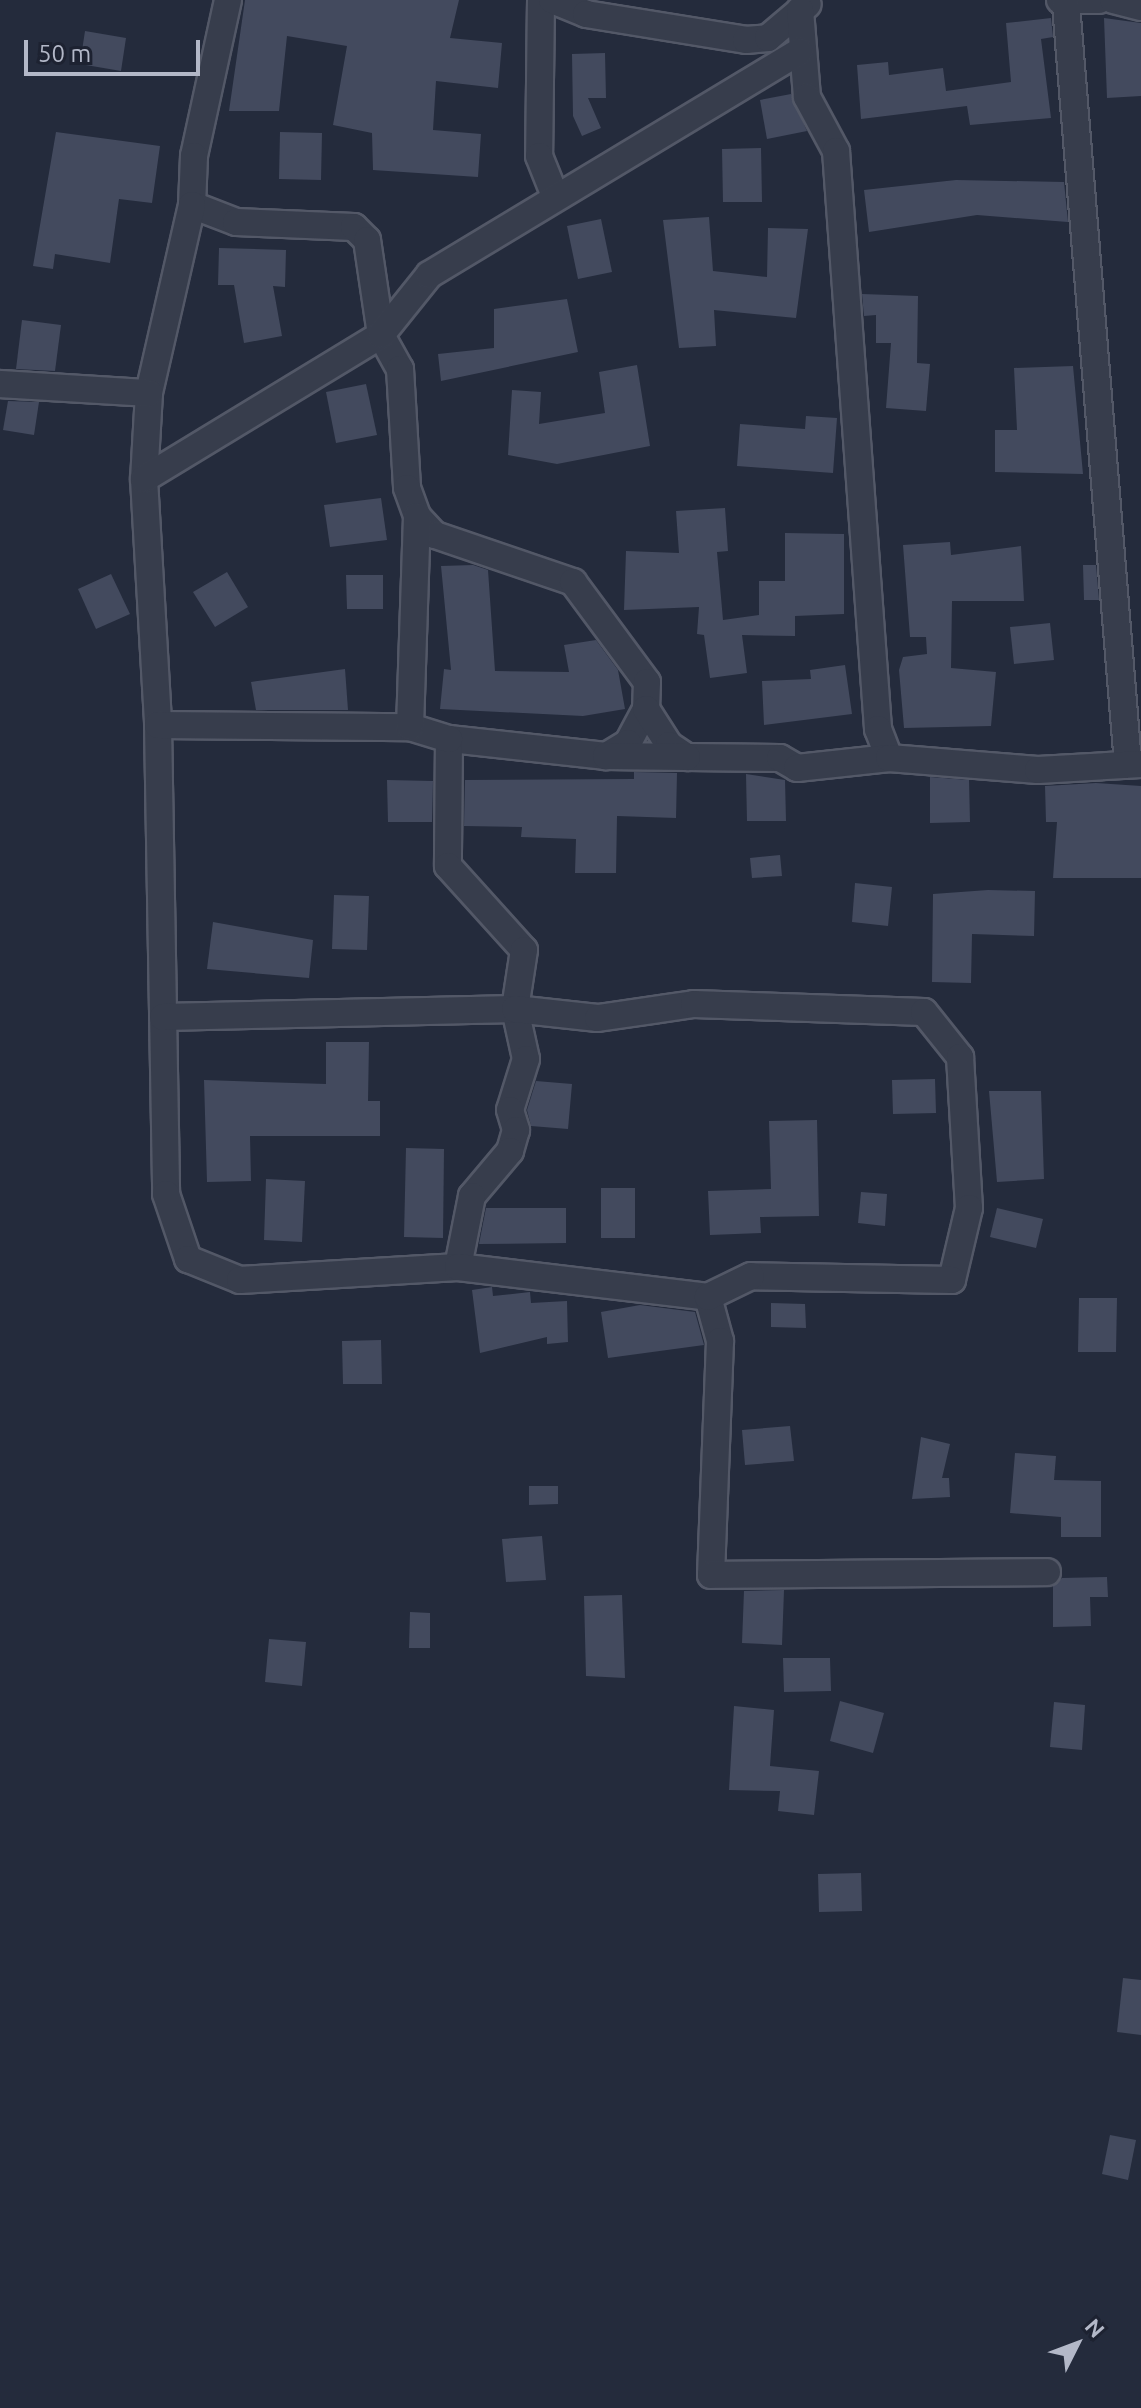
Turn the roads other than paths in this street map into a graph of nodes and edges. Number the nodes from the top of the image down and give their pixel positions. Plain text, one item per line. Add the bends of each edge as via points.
1 (228, 0) edge
2 (541, 0) edge
3 (552, 0) edge
4 (1099, 0) edge
5 (1113, 0) edge
6 (1063, 2) edge
7 (807, 5) edge
8 (1141, 7) edge
9 (768, 38) junction
10 (800, 51) junction
11 (555, 196) junction
12 (192, 205) junction
13 (381, 335) junction
14 (0, 384) edge
15 (149, 393) junction
16 (144, 479) junction
17 (417, 516) junction
18 (646, 709) junction
19 (158, 725) junction
20 (410, 727) junction
21 (449, 739) junction
22 (606, 756) junction
23 (687, 757) junction
24 (889, 758) junction
25 (1134, 764) edge
26 (515, 1009) junction
27 (163, 1017) junction
28 (458, 1267) junction
29 (708, 1297) junction
30 (1047, 1572) dead end

1 - 12 street via 194,156
2 - 11 street via 539,156
3 - 9 street via 586,14
4 - 6 street
5 - 8 street
6 - 25 street
7 - 9 street
7 - 10 street
9 - 10 street
10 - 11 street
10 - 24 street via 807,97 836,151 878,729
11 - 13 street via 429,275
12 - 13 street via 236,222 354,227 367,240
12 - 15 street
13 - 16 street
13 - 17 street via 400,369 407,488
14 - 15 street
15 - 16 street
16 - 19 street
17 - 18 street via 435,535 573,582 629,649 647,682
17 - 20 street
18 - 22 street via 628,743
18 - 23 street via 669,745
19 - 20 street
19 - 27 street
20 - 21 street
21 - 22 street
21 - 26 street via 448,866 524,950
22 - 23 street
23 - 24 street via 780,758 797,768
24 - 25 street via 1038,770
26 - 27 street
26 - 28 street via 526,1038 510,1110 516,1130 510,1151 472,1196
26 - 29 street via 598,1018 694,1004 924,1012 960,1057 969,1208 952,1280 751,1276
27 - 28 street via 166,1194 188,1259 240,1280
28 - 29 street
29 - 30 street via 720,1341 711,1575

